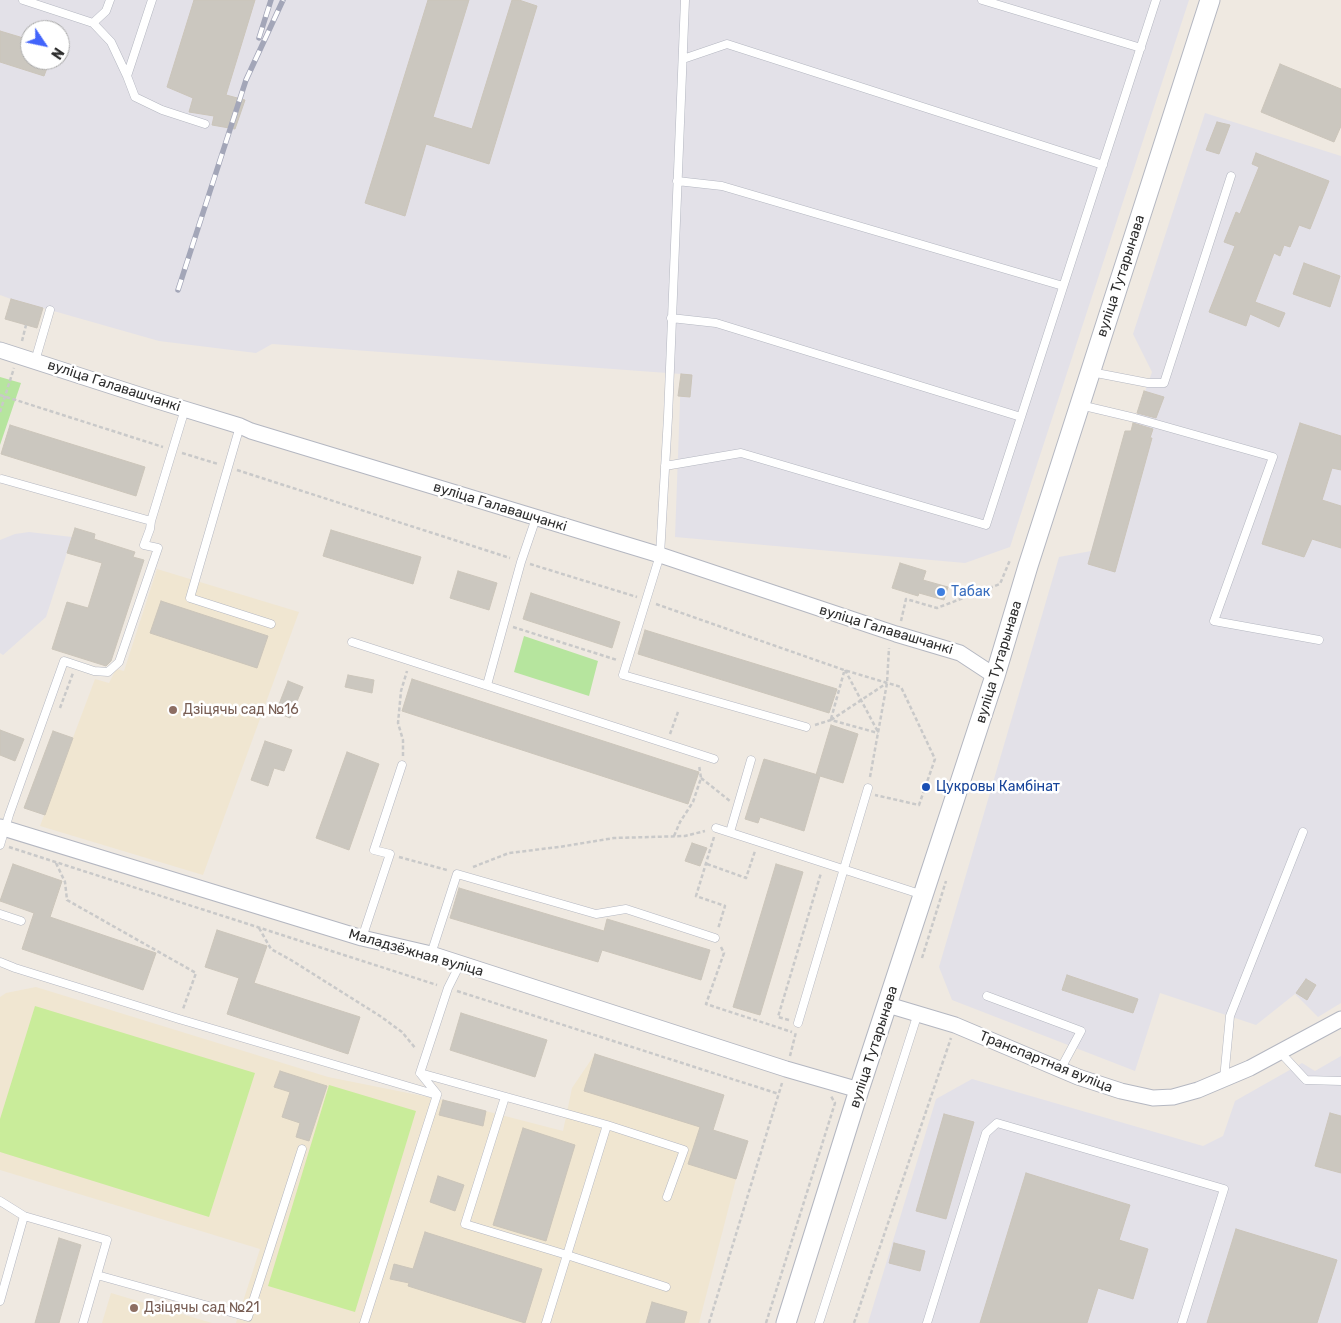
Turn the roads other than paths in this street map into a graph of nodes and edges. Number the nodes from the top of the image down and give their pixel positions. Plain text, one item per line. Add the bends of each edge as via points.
1 (23, 0) edge
2 (110, 0) edge
3 (152, 0) edge
4 (686, 0) edge
5 (982, 0) edge
6 (1156, 0) edge
7 (1210, 0) edge
8 (93, 24) junction
9 (1141, 48) junction
10 (683, 58) junction
11 (127, 76) junction
12 (205, 124) dead end
13 (1103, 165) junction
14 (1231, 176) dead end
15 (677, 181) junction
16 (1063, 286) junction
17 (50, 310) dead end
18 (671, 318) junction
19 (0, 350) edge
20 (35, 361) junction
21 (1091, 372) junction
22 (1080, 405) junction
23 (185, 409) junction
24 (1021, 417) junction
25 (240, 426) junction
26 (665, 466) junction
27 (2, 479) dead end
28 (536, 518) junction
29 (151, 521) junction
30 (660, 555) junction
31 (271, 624) dead end
32 (1319, 640) dead end
33 (352, 642) dead end
34 (995, 676) junction
35 (487, 685) junction
36 (806, 727) road end
37 (714, 759) dead end
38 (751, 760) dead end
39 (402, 765) road end
40 (867, 791) road end
41 (3, 828) edge
42 (716, 828) road end
43 (730, 832) junction
44 (1303, 832) dead end
45 (0, 845) edge
46 (843, 869) junction
47 (923, 895) junction
48 (0, 914) edge
49 (21, 922) dead end
50 (362, 938) junction
51 (715, 938) road end
52 (431, 954) junction
53 (0, 962) edge
54 (460, 964) junction
55 (987, 996) dead end
56 (888, 1005) junction
57 (918, 1013) junction
58 (1341, 1019) edge
59 (798, 1023) road end
60 (1280, 1052) junction
61 (1060, 1070) junction
62 (420, 1073) junction
63 (1224, 1079) junction
64 (1341, 1081) edge
65 (859, 1090) junction
66 (438, 1094) junction
67 (505, 1097) junction
68 (607, 1125) junction
69 (302, 1148) dead end
70 (667, 1197) dead end
71 (0, 1201) edge
72 (24, 1216) junction
73 (567, 1255) junction
74 (97, 1275) junction
75 (666, 1287) dead end
76 (0, 1301) edge
77 (83, 1323) edge
78 (364, 1323) edge
79 (546, 1323) edge
80 (786, 1323) edge
81 (819, 1323) edge
82 (926, 1323) edge
83 (1182, 1323) edge

1 - 8 lane
2 - 8 lane via 106,11
3 - 11 lane
4 - 10 lane
5 - 9 lane
6 - 9 lane
7 - 21 street, вуліца Тутарынава
8 - 11 lane via 111,42
9 - 13 lane
10 - 13 lane via 727,44
10 - 15 lane
11 - 12 lane via 135,97
13 - 16 lane
14 - 21 lane via 1164,383 1148,384
15 - 16 lane via 722,186
15 - 18 lane
16 - 24 lane
17 - 20 lane
18 - 24 lane via 716,323
18 - 26 lane
19 - 20 street, вуліца Галавашчанкі
20 - 23 street, вуліца Галавашчанкі
21 - 22 street, вуліца Тутарынава
22 - 32 lane via 1273,457 1214,621
22 - 34 street, вуліца Тутарынава
23 - 25 street, вуліца Галавашчанкі
23 - 29 lane
24 - 26 lane via 986,525 741,453
25 - 28 street, вуліца Галавашчанкі
25 - 31 lane via 190,598
26 - 30 lane
27 - 29 lane
28 - 30 street, вуліца Галавашчанкі
28 - 35 lane
29 - 41 lane via 144,544 158,548 119,662 108,672 64,661
30 - 34 street, вуліца Галавашчанкі via 960,653
30 - 36 lane via 623,675
33 - 35 lane
34 - 47 street, вуліца Тутарынава
35 - 37 lane
38 - 43 lane
39 - 50 lane via 374,850 390,854
40 - 46 lane
41 - 45 lane
41 - 50 street, Маладзёжная вуліца
42 - 43 lane
43 - 46 lane
44 - 63 lane via 1230,1016
46 - 47 lane
46 - 59 lane
47 - 56 street, вуліца Тутарынава
48 - 49 lane
50 - 52 street, Маладзёжная вуліца
51 - 52 lane via 626,909 596,914 457,874
52 - 54 street, Маладзёжная вуліца
53 - 66 lane via 179,1019
54 - 62 lane via 448,988
54 - 65 street, Маладзёжная вуліца via 788,1064
55 - 61 lane via 1081,1031
56 - 57 street, Транспартная вуліца
56 - 65 street, вуліца Тутарынава
57 - 61 street, Транспартная вуліца via 955,1025
57 - 81 lane
58 - 60 street, Транспартная вуліца
60 - 63 street, Транспартная вуліца
60 - 64 lane via 1306,1080
61 - 63 street, Транспартная вуліца via 1121,1091 1154,1098 1198,1090
62 - 66 lane
62 - 67 lane
65 - 80 street, вуліца Тутарынава
66 - 78 lane
67 - 68 lane
67 - 73 lane via 466,1224
68 - 70 lane via 684,1150
68 - 73 lane
69 - 74 lane via 248,1317
71 - 72 lane
72 - 74 lane via 107,1240
72 - 76 lane
73 - 75 lane
73 - 79 lane
74 - 77 lane
82 - 83 lane via 986,1133 997,1123 1224,1190

